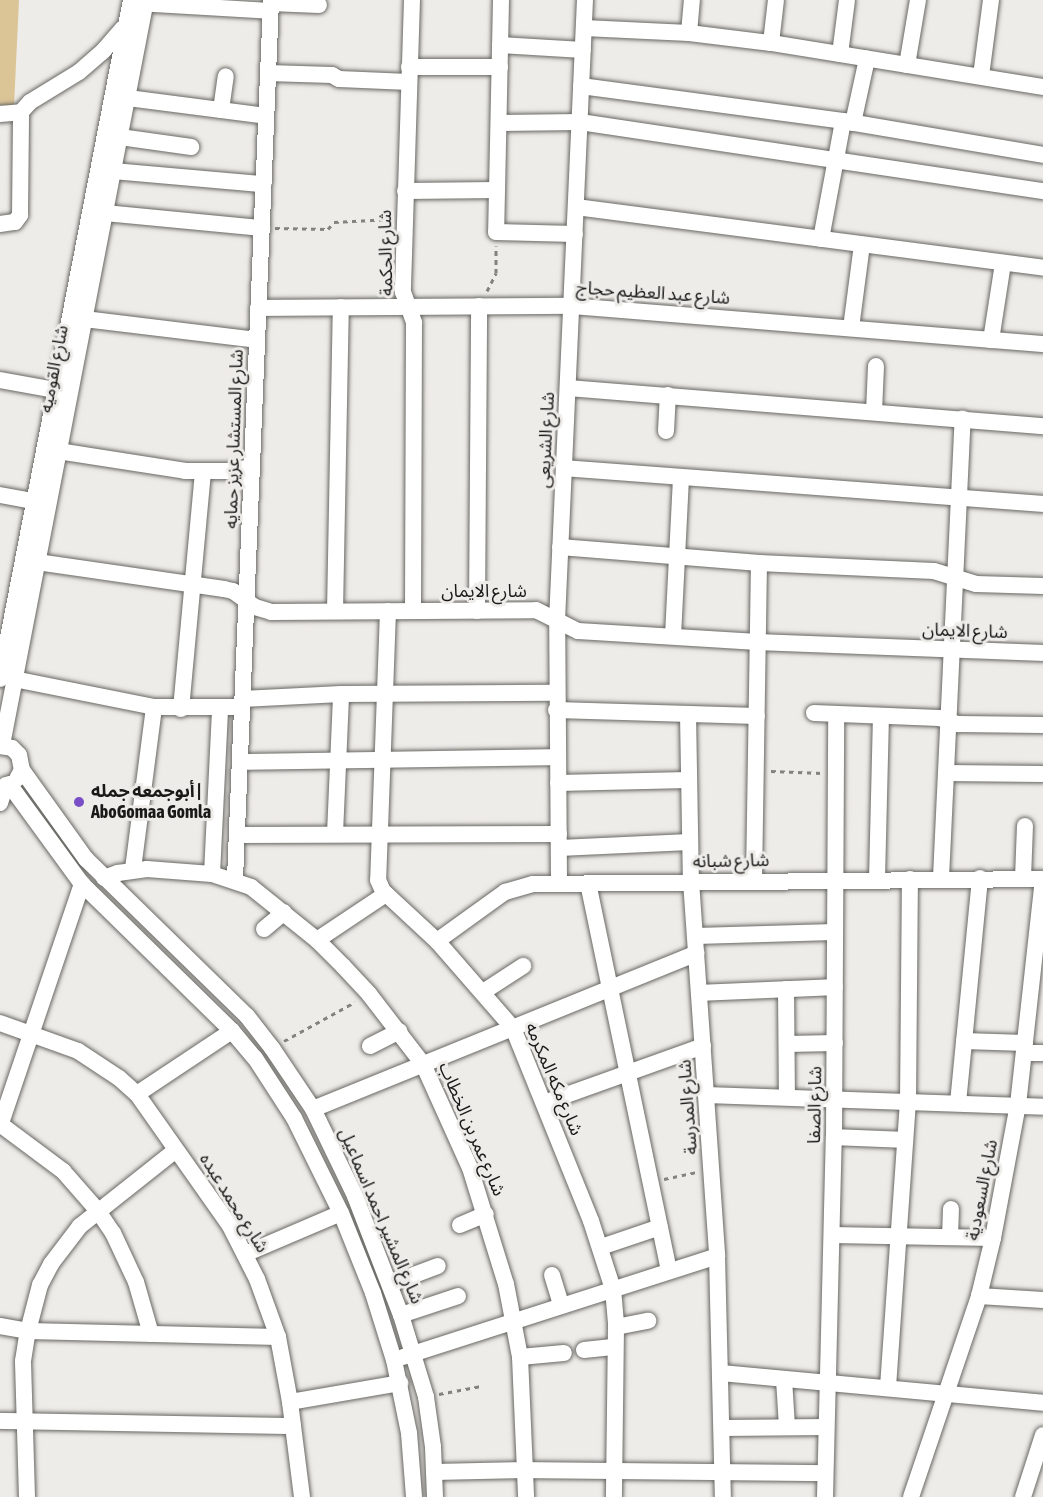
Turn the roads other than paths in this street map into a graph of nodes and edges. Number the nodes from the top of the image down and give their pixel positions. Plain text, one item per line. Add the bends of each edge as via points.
1 (412, 0) edge
2 (501, 0) edge
3 (585, 0) edge
4 (692, 0) edge
5 (776, 0) edge
6 (847, 0) edge
7 (918, 0) edge
8 (991, 0) edge
9 (138, 1) edge
10 (271, 5) edge
11 (319, 5) dead end
12 (126, 24) junction
13 (584, 28) junction
14 (689, 33) junction
15 (771, 43) junction
16 (500, 45) junction
17 (583, 50) junction
18 (840, 54) junction
19 (867, 59) junction
20 (907, 65) junction
21 (500, 66) junction
22 (268, 73) junction
23 (409, 75) junction
24 (226, 76) dead end
25 (981, 76) junction
26 (581, 86) junction
27 (1043, 87) edge
28 (128, 98) junction
29 (221, 110) junction
30 (21, 112) junction
31 (0, 114) edge
32 (266, 116) junction
33 (580, 122) junction
34 (848, 122) junction
35 (499, 123) junction
36 (120, 137) junction
37 (191, 147) dead end
38 (1043, 155) edge
39 (836, 160) junction
40 (113, 171) junction
41 (263, 184) junction
42 (497, 190) junction
43 (405, 191) junction
44 (1043, 191) edge
45 (576, 207) junction
46 (105, 213) junction
47 (0, 224) edge
48 (262, 228) junction
49 (575, 234) junction
50 (821, 239) junction
51 (862, 245) junction
52 (1003, 263) junction
53 (1043, 268) edge
54 (408, 306) junction
55 (479, 306) junction
56 (571, 306) junction
57 (258, 308) junction
58 (341, 308) junction
59 (84, 319) junction
60 (851, 328) junction
61 (257, 340) junction
62 (991, 340) junction
63 (1043, 344) edge
64 (876, 366) dead end
65 (0, 380) edge
66 (568, 388) junction
67 (63, 391) junction
68 (668, 395) junction
69 (874, 412) junction
70 (963, 419) junction
71 (1043, 426) edge
72 (666, 431) dead end
73 (58, 450) junction
74 (252, 467) junction
75 (564, 468) junction
76 (203, 472) junction
77 (681, 477) junction
78 (0, 495) edge
79 (959, 498) junction
80 (41, 503) junction
81 (1043, 504) edge
82 (560, 548) junction
83 (677, 556) junction
84 (37, 562) junction
85 (759, 563) junction
86 (955, 576) junction
87 (194, 585) junction
88 (1043, 586) edge
89 (247, 602) junction
90 (14, 607) edge
91 (335, 611) junction
92 (388, 611) junction
93 (413, 611) junction
94 (477, 611) junction
95 (557, 621) junction
96 (673, 636) junction
97 (758, 642) junction
98 (952, 651) junction
99 (1043, 653) edge
100 (7, 679) edge
101 (385, 693) junction
102 (556, 693) junction
103 (341, 694) junction
104 (242, 703) junction
105 (154, 707) junction
106 (182, 709) junction
107 (220, 709) junction
108 (556, 710) junction
109 (814, 713) dead end
110 (688, 714) junction
111 (836, 714) junction
112 (757, 716) junction
113 (881, 716) junction
114 (948, 721) junction
115 (1043, 725) edge
116 (1, 745) edge
117 (557, 757) junction
118 (339, 760) junction
119 (382, 760) junction
120 (240, 762) junction
121 (22, 770) junction
122 (946, 773) junction
123 (1043, 774) edge
124 (688, 780) junction
125 (558, 783) junction
126 (5, 785) edge
127 (0, 803) edge
128 (1025, 826) dead end
129 (335, 834) junction
130 (379, 834) junction
131 (237, 835) junction
132 (559, 841) junction
133 (690, 842) junction
134 (133, 869) junction
135 (212, 874) junction
136 (104, 878) junction
137 (941, 878) junction
138 (1023, 878) junction
139 (235, 879) junction
140 (835, 879) junction
141 (877, 879) junction
142 (910, 879) junction
143 (980, 879) junction
144 (1043, 879) edge
145 (691, 880) junction
146 (754, 880) junction
147 (559, 883) junction
148 (588, 883) junction
149 (82, 884) junction
150 (386, 894) junction
151 (284, 912) junction
152 (264, 929) dead end
153 (835, 932) junction
154 (317, 940) junction
155 (437, 941) junction
156 (696, 944) junction
157 (1039, 953) edge
158 (523, 966) dead end
159 (835, 987) junction
160 (609, 988) junction
161 (786, 989) junction
162 (483, 992) junction
163 (700, 993) junction
164 (0, 1023) edge
165 (513, 1028) junction
166 (232, 1031) junction
167 (399, 1031) junction
168 (32, 1035) junction
169 (964, 1041) junction
170 (835, 1043) junction
171 (787, 1044) junction
172 (370, 1046) dead end
173 (704, 1046) junction
174 (1024, 1048) junction
175 (1043, 1053) edge
176 (423, 1064) junction
177 (628, 1074) junction
178 (137, 1094) junction
179 (707, 1095) junction
180 (787, 1097) junction
181 (834, 1099) junction
182 (908, 1101) junction
183 (544, 1103) junction
184 (958, 1103) junction
185 (1018, 1105) junction
186 (1043, 1107) edge
187 (313, 1109) junction
188 (0, 1125) edge
189 (834, 1137) junction
190 (905, 1140) junction
191 (176, 1150) junction
192 (951, 1209) dead end
193 (98, 1211) junction
194 (341, 1213) junction
195 (486, 1214) junction
196 (460, 1226) dead end
197 (660, 1227) junction
198 (832, 1235) junction
199 (899, 1236) junction
200 (950, 1237) junction
201 (993, 1238) junction
202 (601, 1247) junction
203 (245, 1254) junction
204 (717, 1256) junction
205 (438, 1266) dead end
206 (669, 1271) junction
207 (552, 1275) dead end
208 (390, 1284) junction
209 (613, 1289) junction
210 (458, 1296) dead end
211 (979, 1296) junction
212 (1043, 1300) edge
213 (561, 1305) junction
214 (401, 1316) junction
215 (514, 1320) junction
216 (648, 1321) dead end
217 (0, 1326) edge
218 (616, 1327) junction
219 (28, 1331) junction
220 (151, 1334) junction
221 (278, 1337) junction
222 (615, 1347) junction
223 (584, 1350) dead end
224 (564, 1353) dead end
225 (413, 1354) junction
226 (520, 1357) junction
227 (394, 1360) junction
228 (721, 1373) junction
229 (784, 1378) junction
230 (400, 1383) junction
231 (828, 1383) junction
232 (888, 1387) junction
233 (946, 1393) junction
234 (290, 1402) junction
235 (1043, 1403) edge
236 (0, 1421) edge
237 (23, 1421) junction
238 (293, 1426) junction
239 (787, 1427) junction
240 (826, 1427) junction
241 (722, 1428) junction
242 (1043, 1435) edge
243 (525, 1470) junction
244 (614, 1471) junction
245 (723, 1472) junction
246 (825, 1473) junction
247 (434, 1484) edge
248 (414, 1491) edge
249 (27, 1497) edge
250 (302, 1497) edge
251 (526, 1497) edge
252 (614, 1497) edge
253 (723, 1497) edge
254 (825, 1497) edge
255 (911, 1497) edge
256 (1023, 1497) edge

1 - 23 street, شارع الحكمة
2 - 16 street
3 - 13 street, شارع الشريعى
4 - 14 street
5 - 15 street
6 - 18 street
7 - 20 street
8 - 25 street
9 - 10 street
9 - 12 street, شارع القوميه
9 - 28 street, شارع القوميه
10 - 11 street
10 - 22 street, شارع المستشار عزيز حمايه
12 - 30 street via 86,67 30,102
12 - 67 street, شارع القوميه
13 - 14 street
13 - 17 street, شارع الشريعى
14 - 15 street
15 - 18 street
16 - 17 street
16 - 21 street
17 - 26 street, شارع الشريعى
18 - 19 street
19 - 20 street
19 - 34 street
20 - 25 street
21 - 23 street
21 - 35 street
22 - 23 street via 332,75 339,79
22 - 32 street, شارع المستشار عزيز حمايه
23 - 43 street, شارع الحكمة
24 - 29 street
25 - 27 street
26 - 33 street, شارع الشريعى
26 - 34 street
28 - 29 street
28 - 36 street, شارع القوميه
29 - 32 street
30 - 31 street
30 - 47 street via 20,215 15,222
32 - 41 street, شارع المستشار عزيز حمايه
33 - 35 street
33 - 39 street
33 - 45 street, شارع الشريعى
34 - 38 street
34 - 39 street
35 - 42 street
36 - 37 street
36 - 40 street, شارع القوميه
39 - 44 street
39 - 50 street
40 - 41 street
40 - 46 street, شارع القوميه
41 - 48 street, شارع المستشار عزيز حمايه
42 - 43 street
42 - 49 street via 496,232
43 - 54 street, شارع الحكمة via 403,292
45 - 49 street, شارع الشريعى
45 - 50 street
46 - 48 street
46 - 59 street, شارع القوميه
48 - 57 street, شارع المستشار عزيز حمايه
49 - 56 street, شارع الشريعى
50 - 51 street
51 - 52 street
51 - 60 street
52 - 53 street
52 - 62 street
54 - 55 street, شارع عبد العظيم حجاج
54 - 58 street, شارع عبد العظيم حجاج
54 - 93 street, شارع الحكمة via 414,323
55 - 56 street, شارع عبد العظيم حجاج
55 - 94 street
56 - 60 street, شارع عبد العظيم حجاج
56 - 66 street, شارع الشريعى
57 - 58 street, شارع عبد العظيم حجاج
57 - 61 street, شارع المستشار عزيز حمايه
58 - 91 street
59 - 61 street
59 - 67 street, شارع القوميه
60 - 62 street, شارع عبد العظيم حجاج
61 - 74 street, شارع المستشار عزيز حمايه
62 - 63 street, شارع عبد العظيم حجاج
64 - 69 street
65 - 67 street
66 - 68 street
66 - 75 street, شارع الشريعى
67 - 73 street, شارع القوميه
67 - 80 street, شارع القوميه
68 - 69 street
68 - 72 street
69 - 70 street
70 - 71 street
70 - 79 street
73 - 76 street
73 - 80 street, شارع القوميه
74 - 76 street
74 - 89 street, شارع المستشار عزيز حمايه
75 - 77 street
75 - 82 street, شارع الشريعى
76 - 87 street
77 - 79 street
77 - 83 street
78 - 80 street
79 - 81 street
79 - 86 street
80 - 84 street, شارع القوميه
80 - 90 street, شارع القوميه
82 - 83 street
82 - 95 street, شارع الشريعى
83 - 85 street
83 - 96 street
84 - 87 street, شارع الايمان
84 - 90 street, شارع القوميه
85 - 86 street via 934,571
85 - 97 street
86 - 88 street via 976,584
86 - 98 street
87 - 89 street, شارع الايمان via 234,591
87 - 106 street
89 - 91 street, شارع الايمان via 271,612
89 - 104 street, شارع المستشار عزيز حمايه
90 - 100 street, شارع القوميه
91 - 92 street, شارع الايمان
92 - 93 street, شارع الايمان
92 - 101 street
93 - 94 street, شارع الايمان
94 - 95 street, شارع الايمان via 536,610
95 - 96 street, شارع الايمان via 578,631
95 - 102 street, شارع الشريعى
96 - 97 street, شارع الايمان
97 - 98 street, شارع الايمان
97 - 112 street
98 - 99 street, شارع الايمان
98 - 114 street
100 - 105 street
100 - 116 street, شارع القوميه
101 - 102 street
101 - 103 street
101 - 119 street
102 - 108 street, شارع الشريعى
103 - 104 street
103 - 118 street
104 - 107 street
104 - 120 street, شارع المستشار عزيز حمايه
105 - 106 street
105 - 134 street
106 - 107 street
107 - 135 street
108 - 110 street
108 - 117 street, شارع الشريعى
109 - 111 street
110 - 112 street
110 - 124 street, شارع المدرسة
111 - 113 street
111 - 140 street, شارع الصفا
112 - 146 street
113 - 114 street
113 - 141 street
114 - 115 street
114 - 122 street
116 - 121 street, شارع المشير احمد اسماعيل via 16,751 22,759
117 - 119 street
117 - 125 street, شارع الشريعى
118 - 119 street
118 - 120 street
118 - 129 street
119 - 130 street
120 - 131 street, شارع المستشار عزيز حمايه
121 - 126 street via 18,779
121 - 136 street, شارع المشير احمد اسماعيل
122 - 123 street
122 - 137 street
124 - 125 street
124 - 133 street, شارع المدرسة
125 - 132 street, شارع الشريعى
126 - 127 street
126 - 149 street, شارع المشير احمد اسماعيل
128 - 138 street
129 - 130 street
129 - 131 street
130 - 132 street
130 - 150 street via 378,880
131 - 139 street, شارع المستشار عزيز حمايه
132 - 133 street
132 - 147 street, شارع الشريعى
133 - 145 street, شارع المدرسة
134 - 135 street, شارع عمر بن الخطاب
134 - 136 street, شارع عمر بن الخطاب
135 - 139 street, شارع عمر بن الخطاب
136 - 187 street, شارع المشير احمد اسماعيل via 214,983 272,1048
137 - 142 street, شارع شبانه
137 - 143 street, شارع شبانه
138 - 143 street, شارع شبانه
138 - 144 street, شارع شبانه
139 - 151 street, شارع عمر بن الخطاب
140 - 141 street, شارع شبانه
140 - 146 street, شارع شبانه
140 - 153 street, شارع الصفا
141 - 142 street, شارع شبانه
142 - 182 street
143 - 169 street
144 - 157 street, شارع السعودية
145 - 146 street, شارع شبانه
145 - 148 street, شارع شبانه
145 - 156 street, شارع المدرسة
147 - 148 street, شارع شبانه
147 - 155 street, شارع شبانه via 533,884 505,892
148 - 160 street
149 - 166 street, شارع المشير احمد اسماعيل
149 - 168 street
150 - 154 street
150 - 155 street, شارع مكه المكرمه
151 - 152 street
151 - 154 street, شارع عمر بن الخطاب
153 - 156 street
153 - 159 street, شارع الصفا
154 - 167 street, شارع عمر بن الخطاب
155 - 162 street, شارع مكه المكرمه
156 - 160 street
156 - 163 street, شارع المدرسة
157 - 174 street, شارع السعودية
158 - 162 street
159 - 161 street
159 - 170 street, شارع الصفا
160 - 165 street
160 - 177 street
161 - 163 street
161 - 171 street
162 - 165 street, شارع مكه المكرمه
163 - 173 street, شارع المدرسة
164 - 168 street, شارع محمد عبده
165 - 176 street
165 - 183 street, شارع مكه المكرمه
166 - 178 street
166 - 194 street, شارع المشير احمد اسماعيل via 294,1118
167 - 172 street
167 - 176 street, شارع عمر بن الخطاب
168 - 178 street, شارع محمد عبده via 78,1051
168 - 188 street
169 - 174 street
169 - 184 street
170 - 171 street
170 - 181 street, شارع الصفا
171 - 180 street
173 - 177 street
173 - 179 street, شارع المدرسة
174 - 175 street
174 - 185 street, شارع السعودية
176 - 187 street
176 - 195 street, شارع عمر بن الخطاب via 456,1132
177 - 183 street
177 - 197 street
178 - 191 street, شارع محمد عبده
179 - 180 street
179 - 204 street, شارع المدرسة
180 - 181 street
181 - 182 street
181 - 189 street, شارع الصفا
182 - 184 street
182 - 190 street
183 - 202 street, شارع مكه المكرمه
184 - 185 street
185 - 186 street
185 - 201 street, شارع السعودية
187 - 208 street, شارع المشير احمد اسماعيل via 356,1196
188 - 193 street via 63,1171
189 - 190 street
189 - 198 street, شارع الصفا
190 - 199 street
191 - 193 street
191 - 203 street, شارع محمد عبده via 213,1200
192 - 200 street
193 - 219 street via 72,1235 51,1264 40,1285
193 - 220 street via 136,1282
194 - 203 street
194 - 227 street, شارع المشير احمد اسماعيل
195 - 196 street
195 - 215 street, شارع عمر بن الخطاب
197 - 202 street
197 - 206 street
198 - 199 street
198 - 231 street, شارع الصفا
199 - 200 street
199 - 232 street
200 - 201 street
201 - 211 street, شارع السعودية
202 - 209 street, شارع مكه المكرمه
203 - 221 street, شارع محمد عبده
204 - 206 street
204 - 228 street, شارع المدرسة
205 - 208 street
206 - 209 street
207 - 213 street
208 - 214 street, شارع المشير احمد اسماعيل
209 - 213 street
209 - 218 street, شارع مكه المكرمه
210 - 214 street
211 - 212 street
211 - 233 street, شارع السعودية
213 - 215 street
214 - 225 street, شارع المشير احمد اسماعيل
215 - 225 street
215 - 226 street, شارع عمر بن الخطاب
216 - 218 street
217 - 219 street
218 - 222 street, شارع مكه المكرمه
219 - 220 street
219 - 237 street via 23,1361
220 - 221 street
221 - 234 street, شارع محمد عبده
222 - 223 street
222 - 244 street, شارع مكه المكرمه
224 - 226 street
225 - 227 street
225 - 247 street, شارع المشير احمد اسماعيل via 426,1397
226 - 243 street, شارع عمر بن الخطاب
227 - 230 street, شارع المشير احمد اسماعيل
228 - 229 street
228 - 241 street, شارع المدرسة
229 - 231 street
229 - 239 street
230 - 234 street
230 - 248 street, شارع المشير احمد اسماعيل via 410,1433
231 - 232 street
231 - 240 street, شارع الصفا
232 - 233 street
233 - 235 street
233 - 255 street, شارع السعودية
234 - 238 street, شارع محمد عبده
236 - 237 street
237 - 238 street
237 - 249 street
238 - 250 street, شارع محمد عبده
239 - 240 street
239 - 241 street
240 - 246 street, شارع الصفا
241 - 245 street, شارع المدرسة
242 - 256 street
243 - 244 street
243 - 247 street
243 - 251 street, شارع عمر بن الخطاب
244 - 245 street
244 - 252 street, شارع مكه المكرمه
245 - 246 street
245 - 253 street, شارع المدرسة
246 - 254 street, شارع الصفا
247 - 248 street

